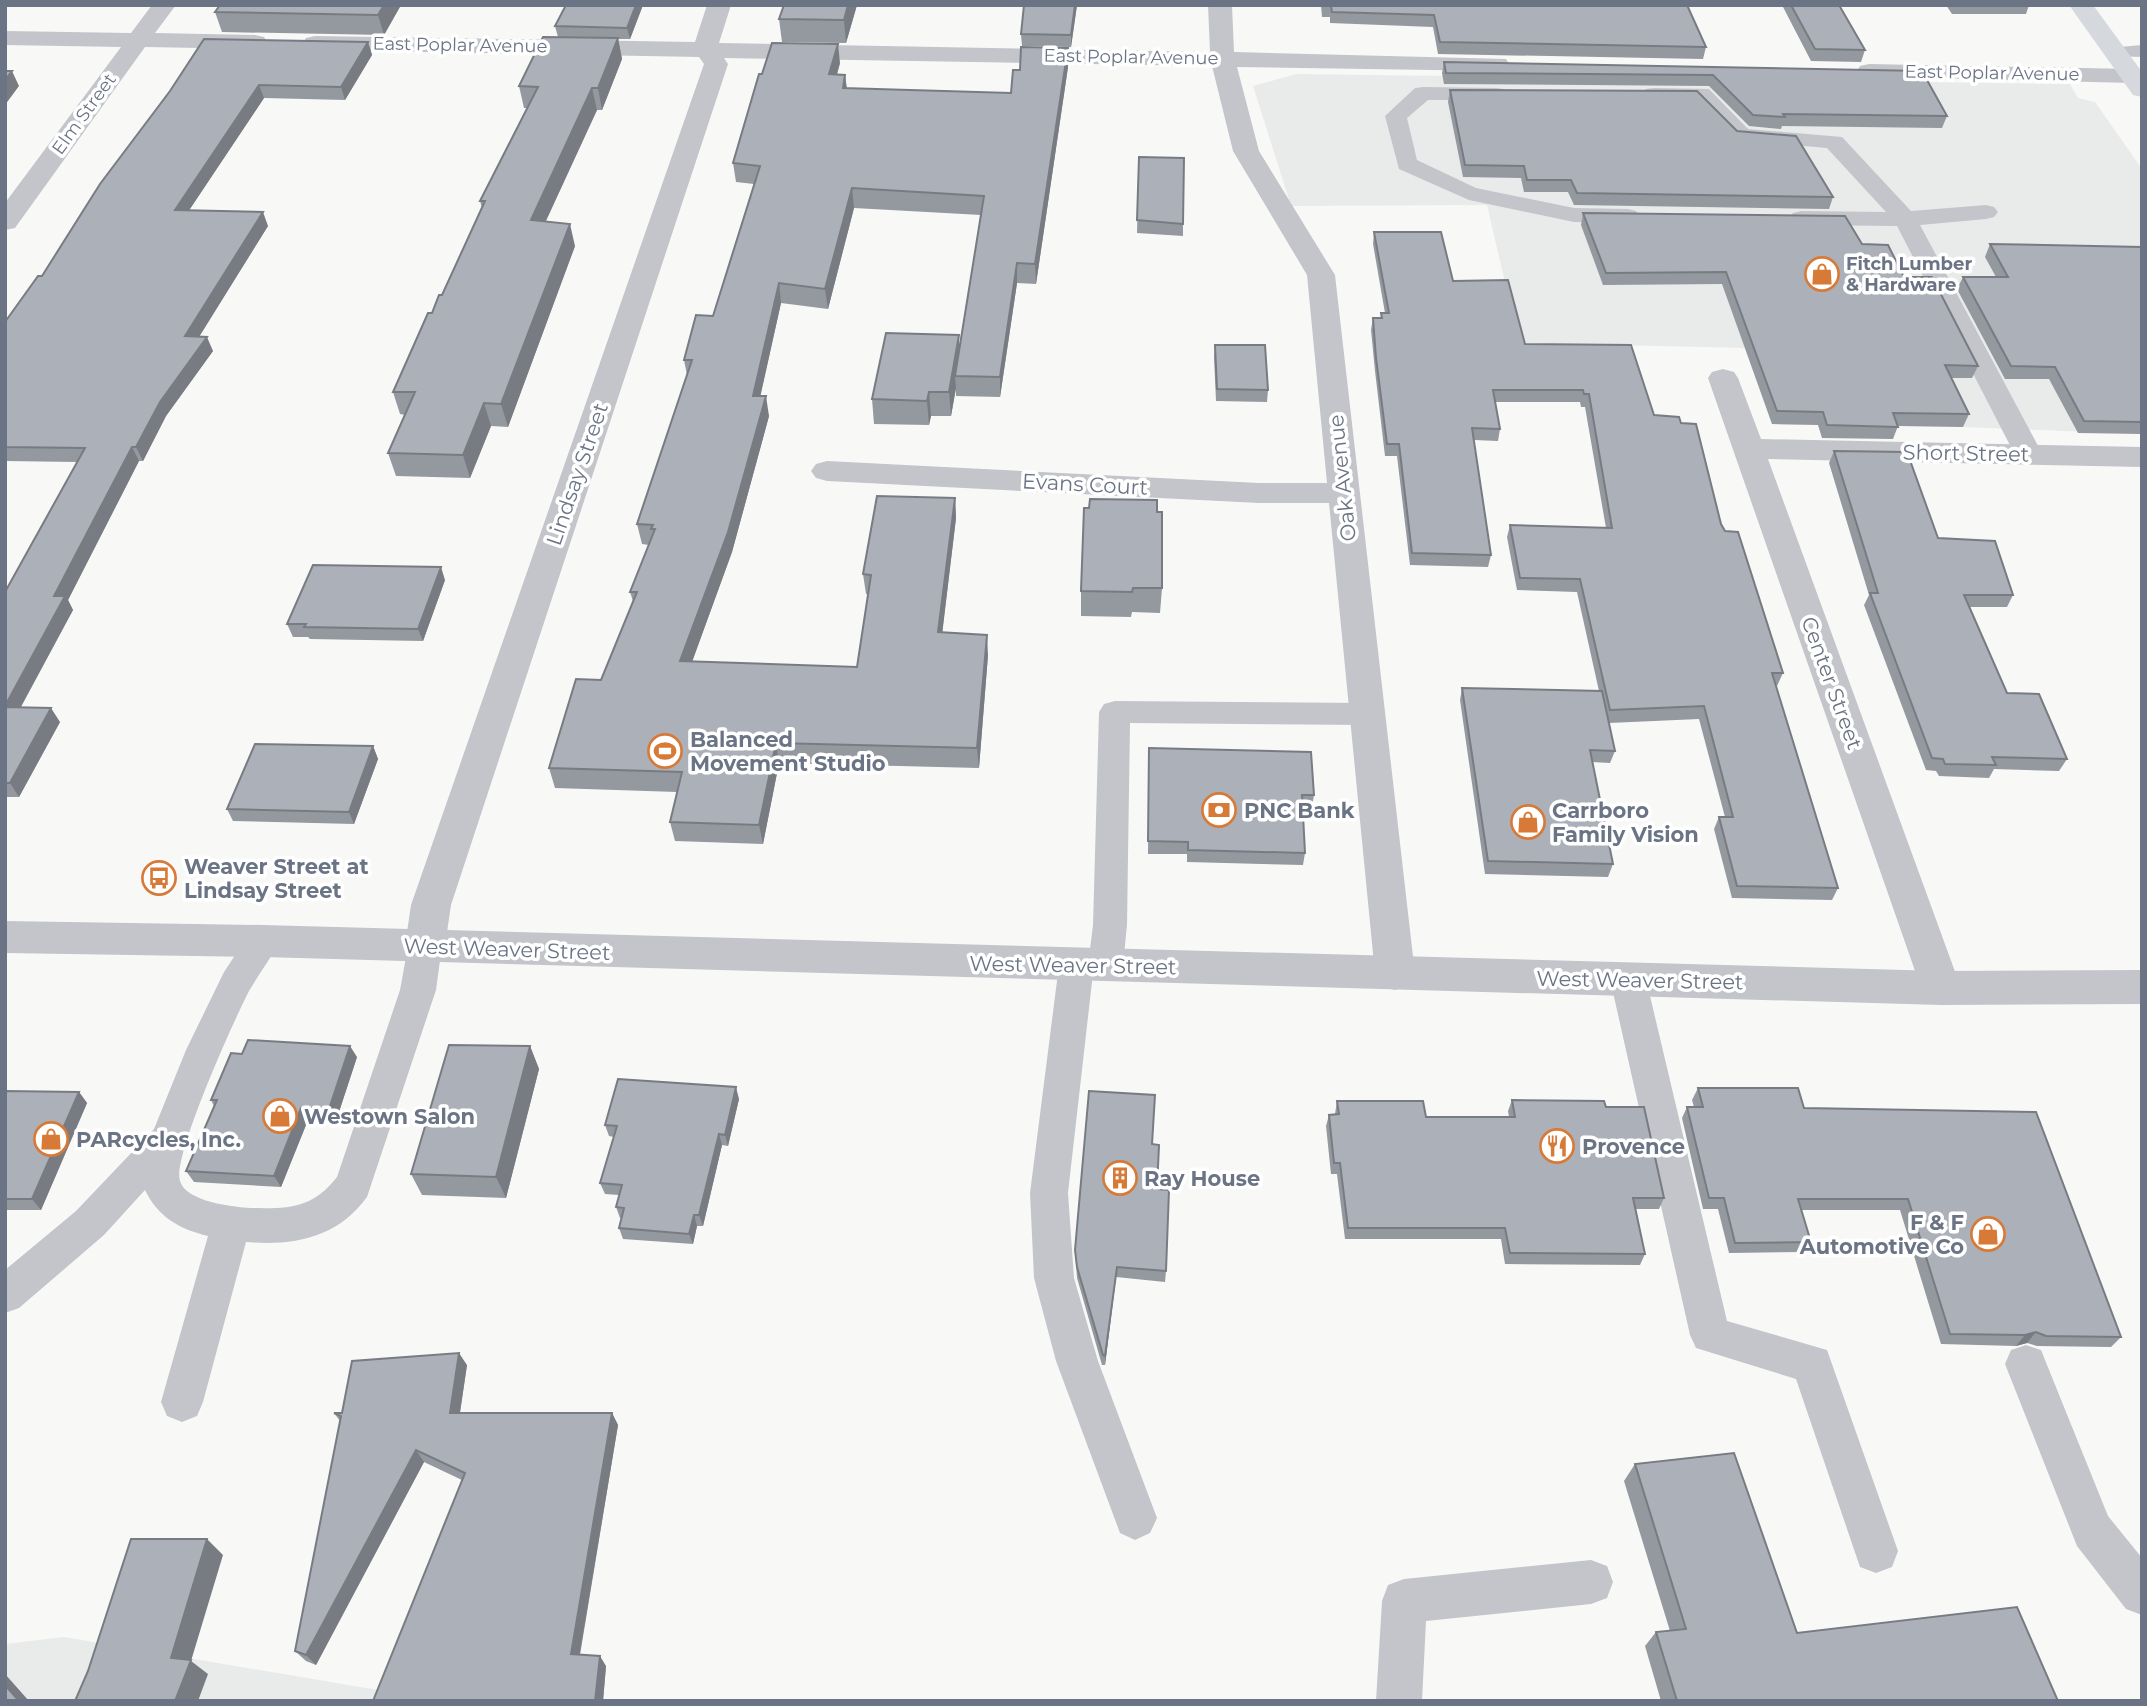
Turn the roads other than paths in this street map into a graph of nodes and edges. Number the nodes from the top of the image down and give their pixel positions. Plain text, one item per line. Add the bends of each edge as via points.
1 (164, 5) edge
2 (719, 5) edge
3 (1220, 5) edge
4 (2081, 5) edge
5 (5, 38) edge
6 (138, 40) junction
7 (705, 49) junction
8 (2142, 51) edge
9 (2114, 52) junction
10 (1222, 58) junction
11 (1526, 64) edge
12 (1844, 70) edge
13 (2137, 83) edge
14 (1521, 94) edge
15 (1632, 94) edge
16 (1986, 212) dead end
17 (1656, 216) edge
18 (1780, 217) edge
19 (1905, 219) junction
20 (5, 222) edge
21 (1723, 378) dead end
22 (1749, 449) junction
23 (2029, 455) junction
24 (2142, 457) edge
25 (827, 471) dead end
26 (1344, 492) junction
27 (1368, 714) junction
28 (5, 937) edge
29 (263, 941) junction
30 (425, 946) junction
31 (1091, 965) junction
32 (1395, 974) junction
33 (1628, 979) junction
34 (2142, 987) edge
35 (1941, 988) junction
36 (166, 1141) junction
37 (232, 1222) junction
38 (5, 1295) edge
39 (2026, 1364) dead end
40 (182, 1402) dead end
41 (1135, 1518) dead end
42 (1876, 1551) dead end
43 (1591, 1582) dead end
44 (2142, 1592) edge
45 (1399, 1701) edge

1 - 6 street, Elm Street
2 - 7 street, Lindsay Street
3 - 10 street, Oak Avenue
4 - 9 main road
5 - 6 street, East Poplar Avenue
6 - 7 street, East Poplar Avenue
6 - 20 street, Elm Street
7 - 10 street, East Poplar Avenue
7 - 30 street, Lindsay Street via 716,64 709,89 431,905
8 - 9 lane
9 - 13 main road
10 - 11 street, East Poplar Avenue
10 - 26 street, Oak Avenue via 1246,150 1321,275
12 - 13 street, East Poplar Avenue
14 - 17 lane via 1423,93 1396,117 1407,164 1469,193 1573,215
15 - 19 lane via 1701,94 1742,135 1834,142
16 - 19 lane
18 - 19 lane
19 - 23 lane
21 - 22 street, Center Street
22 - 23 street, Short Street
22 - 35 street, Center Street
23 - 24 street, Short Street
25 - 26 street, Evans Court via 1245,492
26 - 27 street, Oak Avenue
27 - 31 lane via 1115,712 1110,925
27 - 32 street, Oak Avenue
28 - 29 street, West Weaver Street
29 - 30 street, West Weaver Street
29 - 36 lane via 236,983
30 - 31 street, West Weaver Street
30 - 37 lane via 418,990 353,1185 337,1207 314,1219 266,1226
31 - 32 street, West Weaver Street
31 - 41 lane via 1049,1193 1054,1278 1076,1361
32 - 33 street, West Weaver Street
33 - 35 street, West Weaver Street
33 - 42 lane via 1710,1335 1812,1364
34 - 35 street, West Weaver Street
36 - 37 lane via 159,1178 169,1200 197,1217
36 - 38 lane via 90,1223
37 - 40 lane
39 - 44 lane via 2092,1531
43 - 45 lane via 1404,1601

